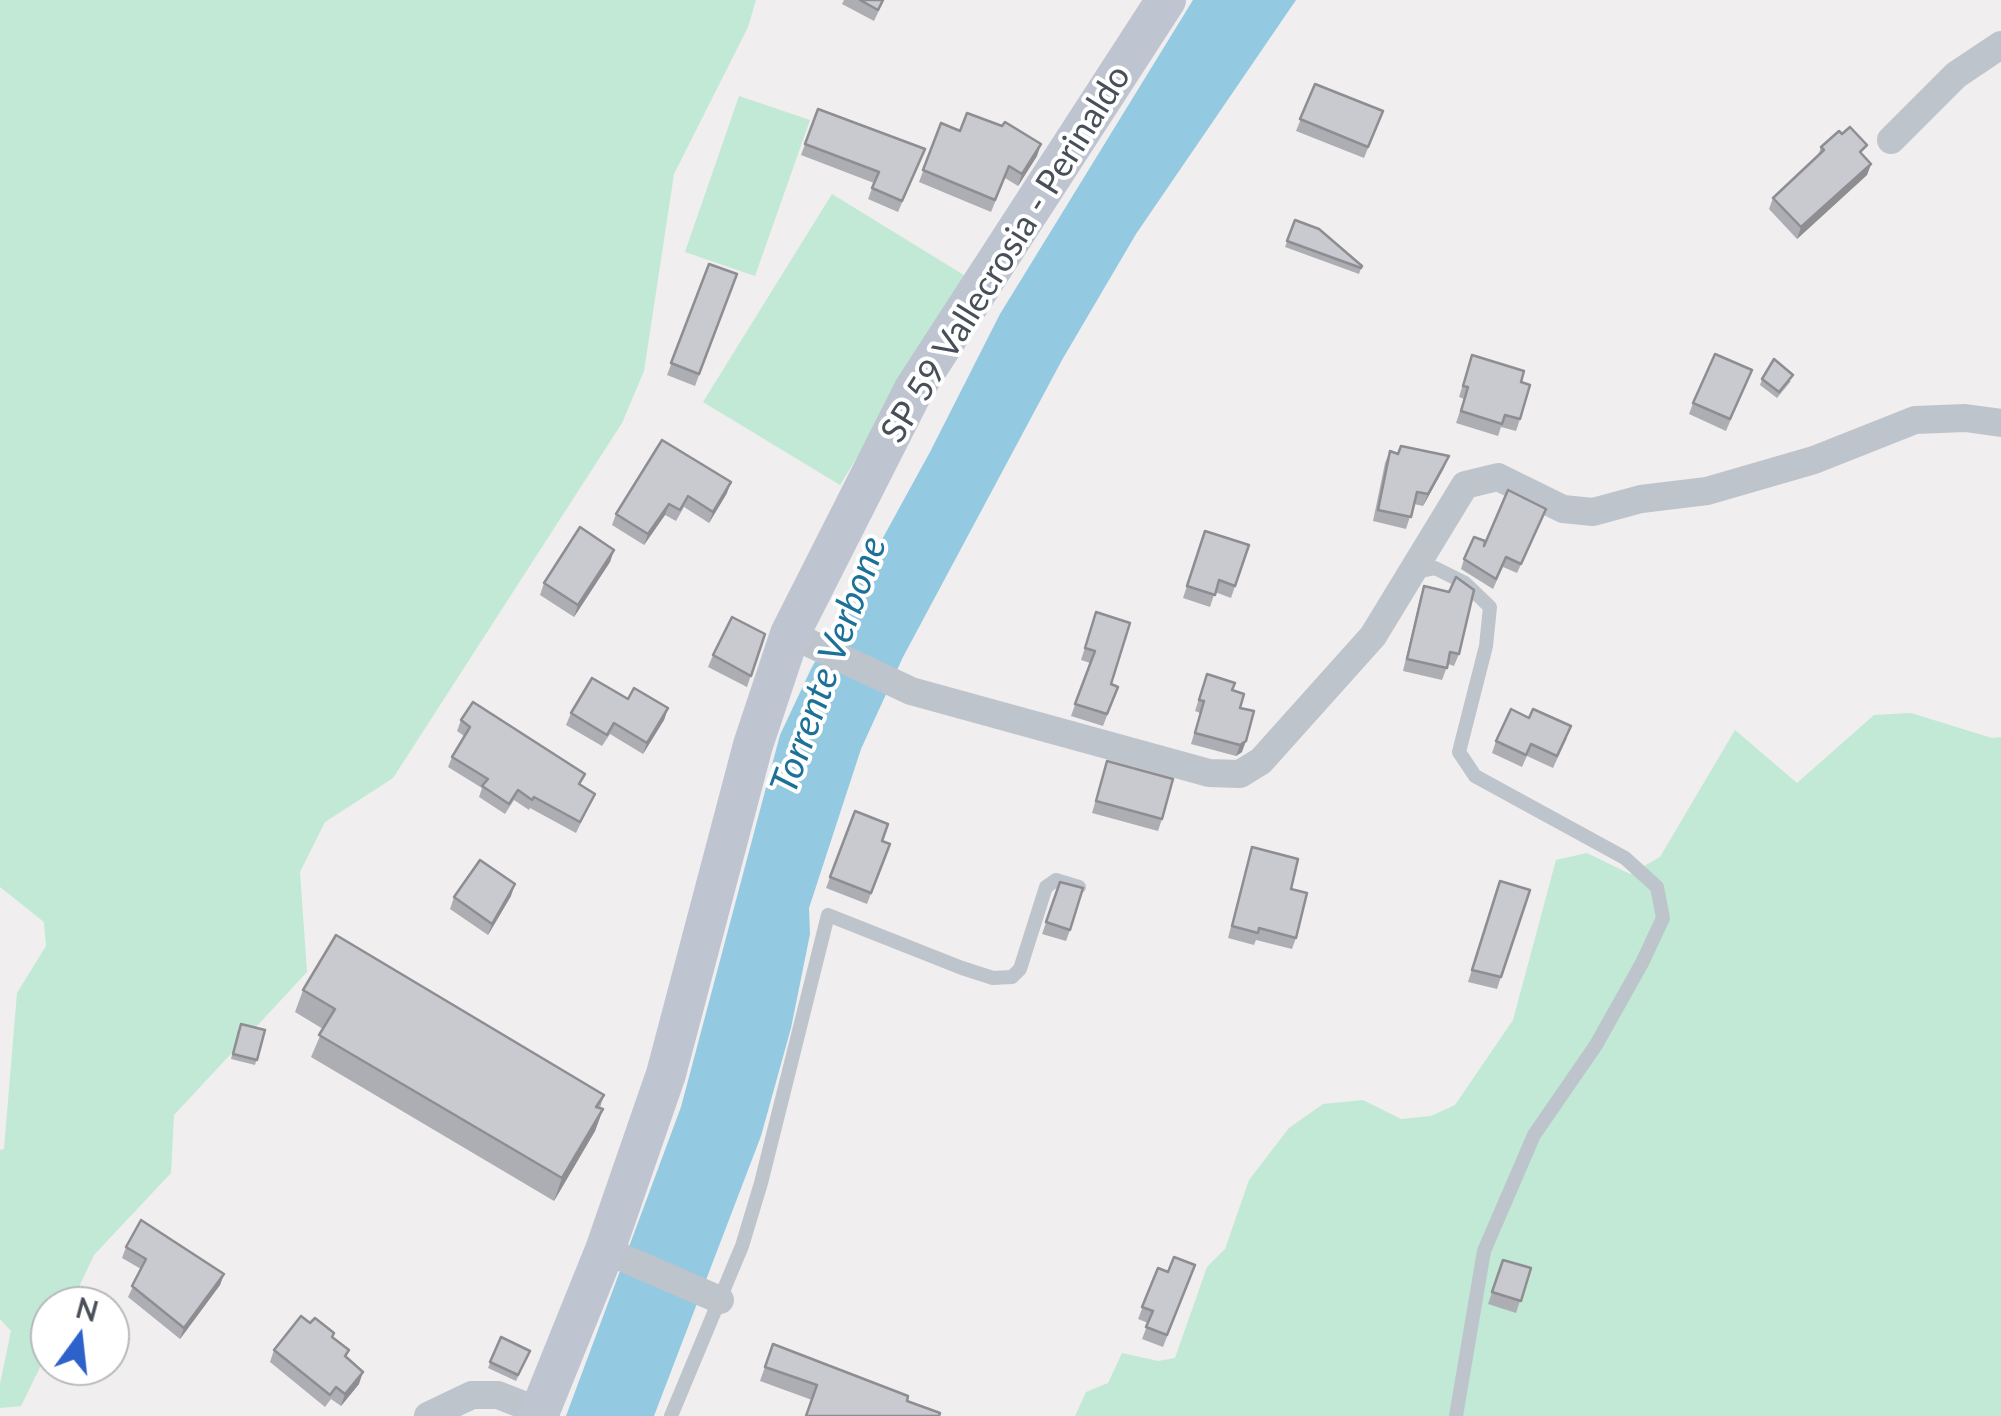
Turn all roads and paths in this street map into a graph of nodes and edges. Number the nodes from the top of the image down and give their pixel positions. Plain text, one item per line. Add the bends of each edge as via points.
1 (1166, 0) edge
2 (2001, 45) edge
3 (1892, 140) dead end
4 (2001, 423) edge
5 (1413, 572) junction
6 (803, 640) junction
7 (1078, 887) edge
8 (611, 1253) junction
9 (714, 1297) junction
10 (538, 1414) edge
11 (428, 1416) edge
12 (671, 1416) edge
13 (1456, 1416) edge

1 - 6 main road, SP 59 Vallecrosia - Perinaldo via 914,389
2 - 3 street via 1956,76
4 - 5 street via 1915,420 1814,460 1706,491 1592,512 1564,508 1498,476 1465,485
5 - 6 street via 1373,636 1261,760 1240,774 1209,773 911,691
5 - 13 lane via 1435,568 1465,583 1490,607 1458,752 1475,776 1625,858 1658,887 1663,918 1596,1045 1534,1136 1484,1251
6 - 8 main road, SP 59 Vallecrosia - Perinaldo via 753,744
7 - 9 lane via 1056,880 1046,887 1012,976 962,968 828,915 762,1182 742,1246
8 - 9 street
8 - 10 main road, SP 59 Vallecrosia - Perinaldo
9 - 12 lane
10 - 11 street via 498,1395 472,1395

